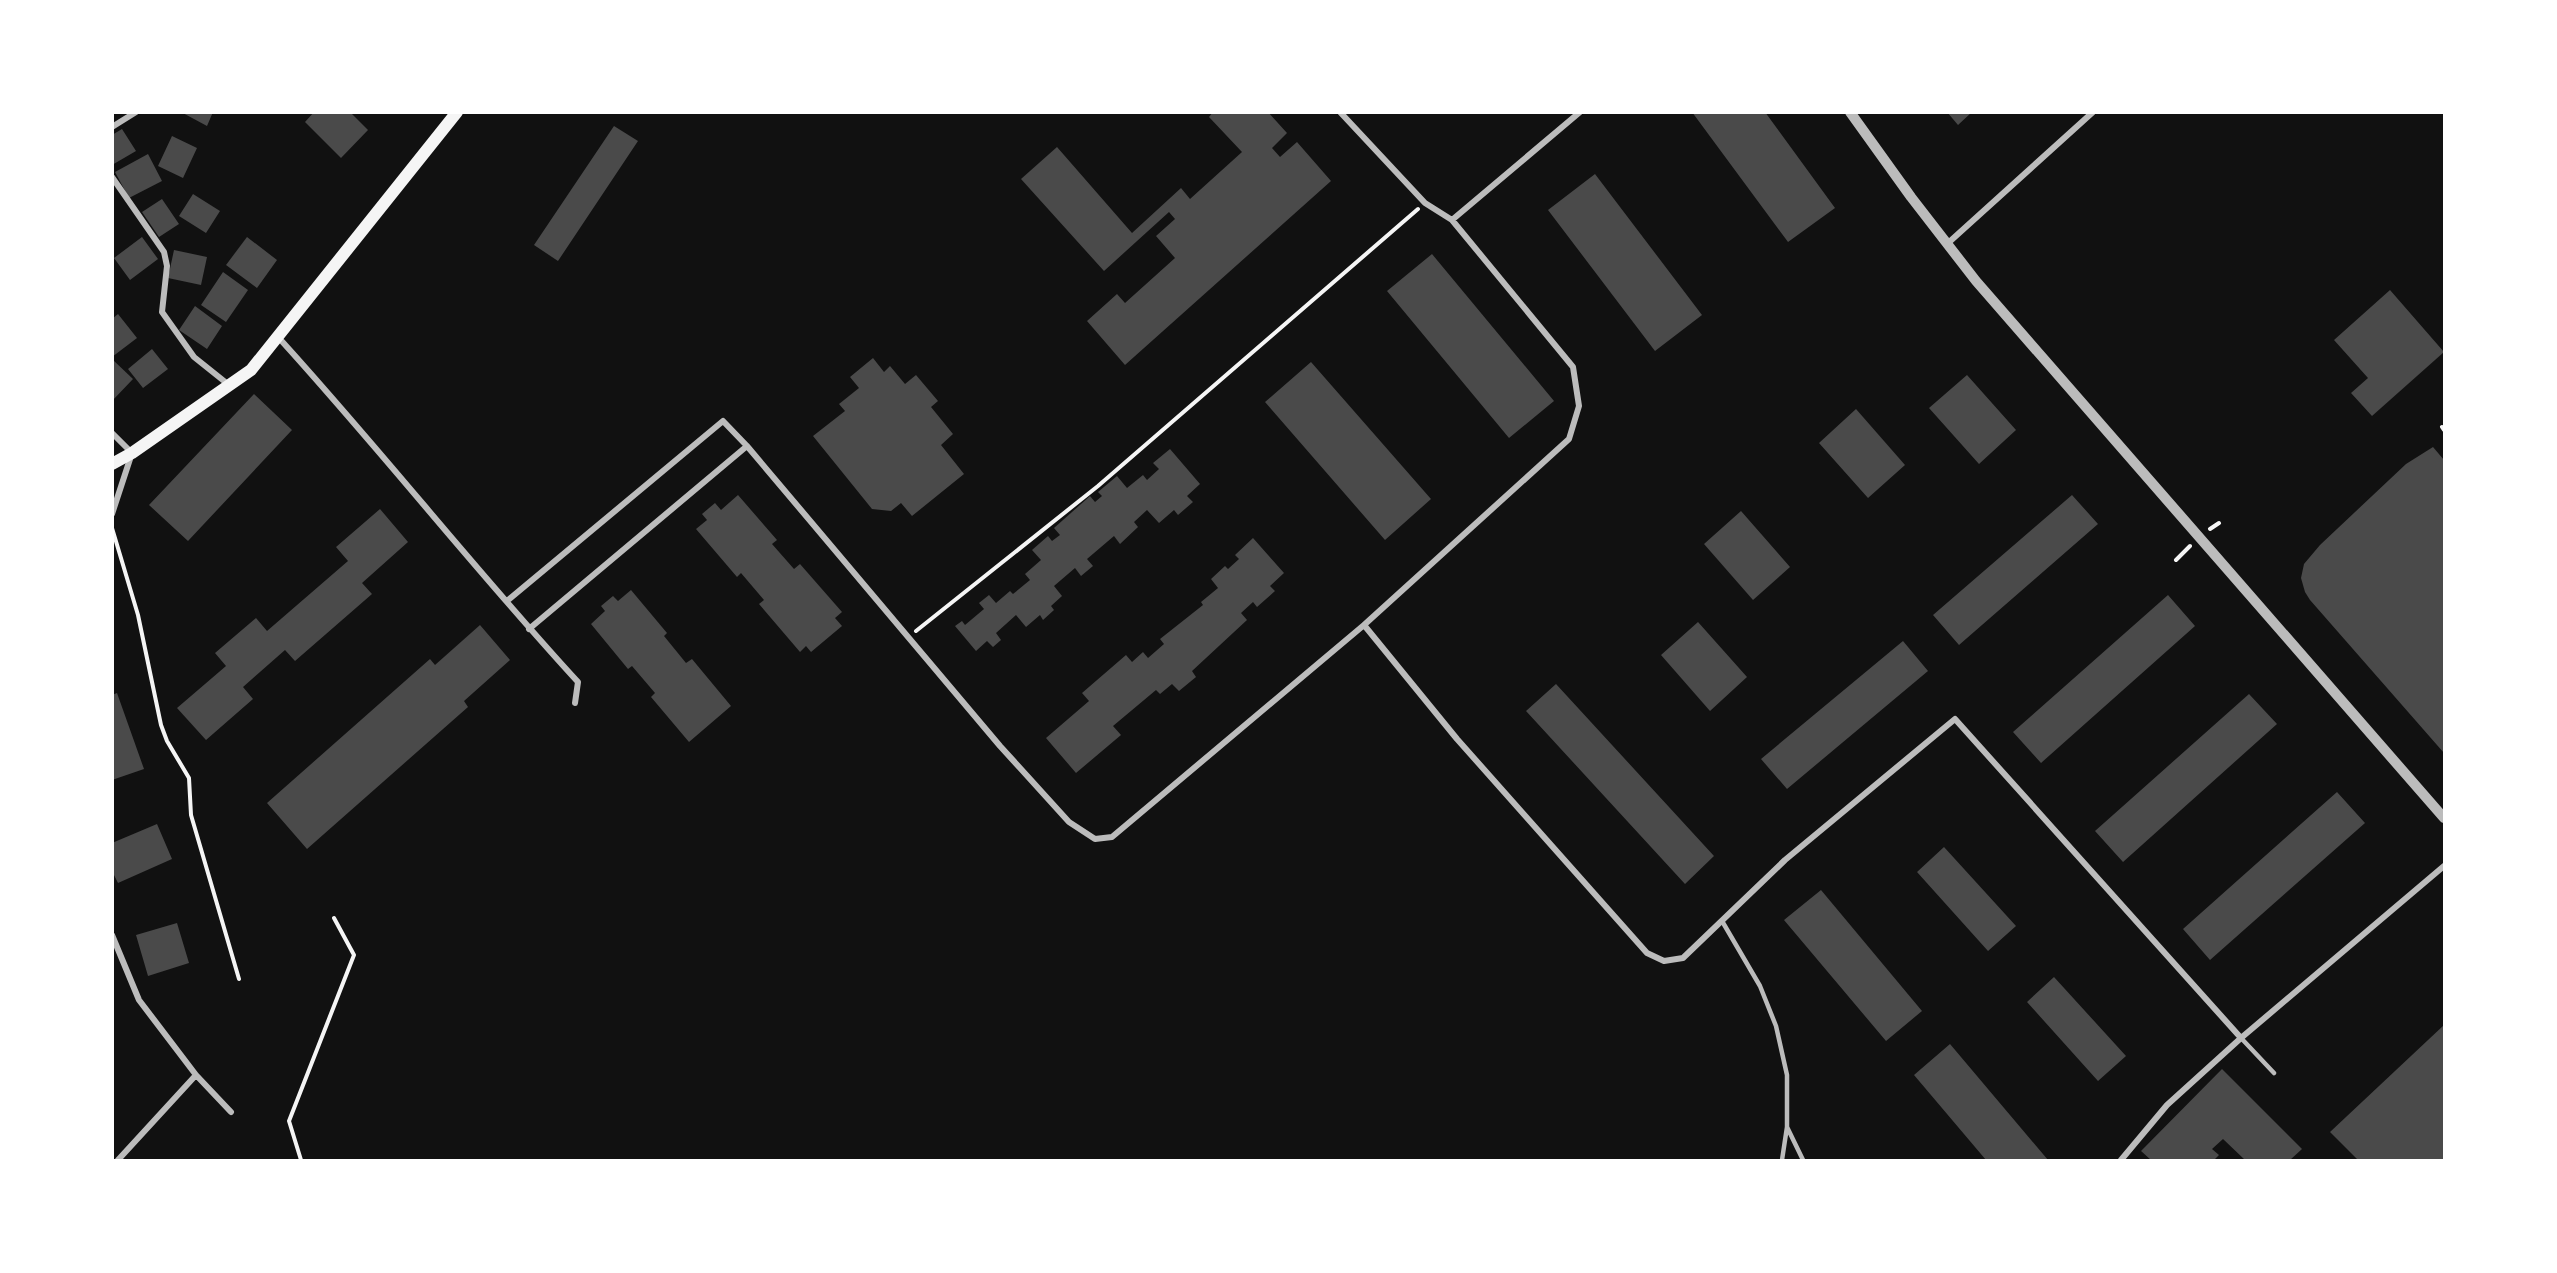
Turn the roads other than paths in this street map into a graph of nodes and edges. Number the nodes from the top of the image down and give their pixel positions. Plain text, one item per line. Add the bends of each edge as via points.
1 (136, 112) edge
2 (457, 112) edge
3 (1340, 112) edge
4 (1580, 112) edge
5 (1850, 112) edge
6 (2093, 112) edge
7 (112, 127) edge
8 (112, 177) edge
9 (1452, 220) junction
10 (1946, 244) junction
11 (278, 336) junction
12 (230, 385) junction
13 (112, 432) edge
14 (747, 446) junction
15 (132, 453) junction
16 (112, 464) edge
17 (112, 514) edge
18 (507, 601) junction
19 (1364, 625) junction
20 (529, 628) junction
21 (575, 703) dead end
22 (2445, 818) edge
23 (2445, 866) edge
24 (1722, 921) junction
25 (112, 935) edge
26 (2241, 1038) junction
27 (2274, 1073) dead end
28 (196, 1074) junction
29 (231, 1112) dead end
30 (1787, 1127) junction
31 (118, 1161) edge
32 (1782, 1161) edge
33 (1803, 1161) edge
34 (2121, 1161) edge

1 - 7 street
2 - 11 main road
3 - 9 street via 1425,203
4 - 9 street
5 - 10 street
6 - 10 street
8 - 12 street via 164,252 167,266 162,312 194,357
9 - 19 street via 1573,367 1579,406 1569,439
10 - 22 street
11 - 12 main road via 251,370
11 - 18 street
12 - 15 main road
13 - 15 street
14 - 18 street via 723,421
14 - 19 street via 1000,746 1069,822 1095,839 1112,837
14 - 20 street
15 - 16 main road
15 - 17 street
18 - 20 street
19 - 24 street via 1457,739 1647,953 1664,961 1683,958
20 - 21 street via 578,682
23 - 26 street
24 - 26 street via 1785,860 1955,719
24 - 30 lane via 1760,986 1776,1026 1787,1075
25 - 28 street via 139,1000
26 - 27 lane
26 - 34 street via 2167,1105
28 - 29 street
28 - 31 street
30 - 32 lane
30 - 33 lane

